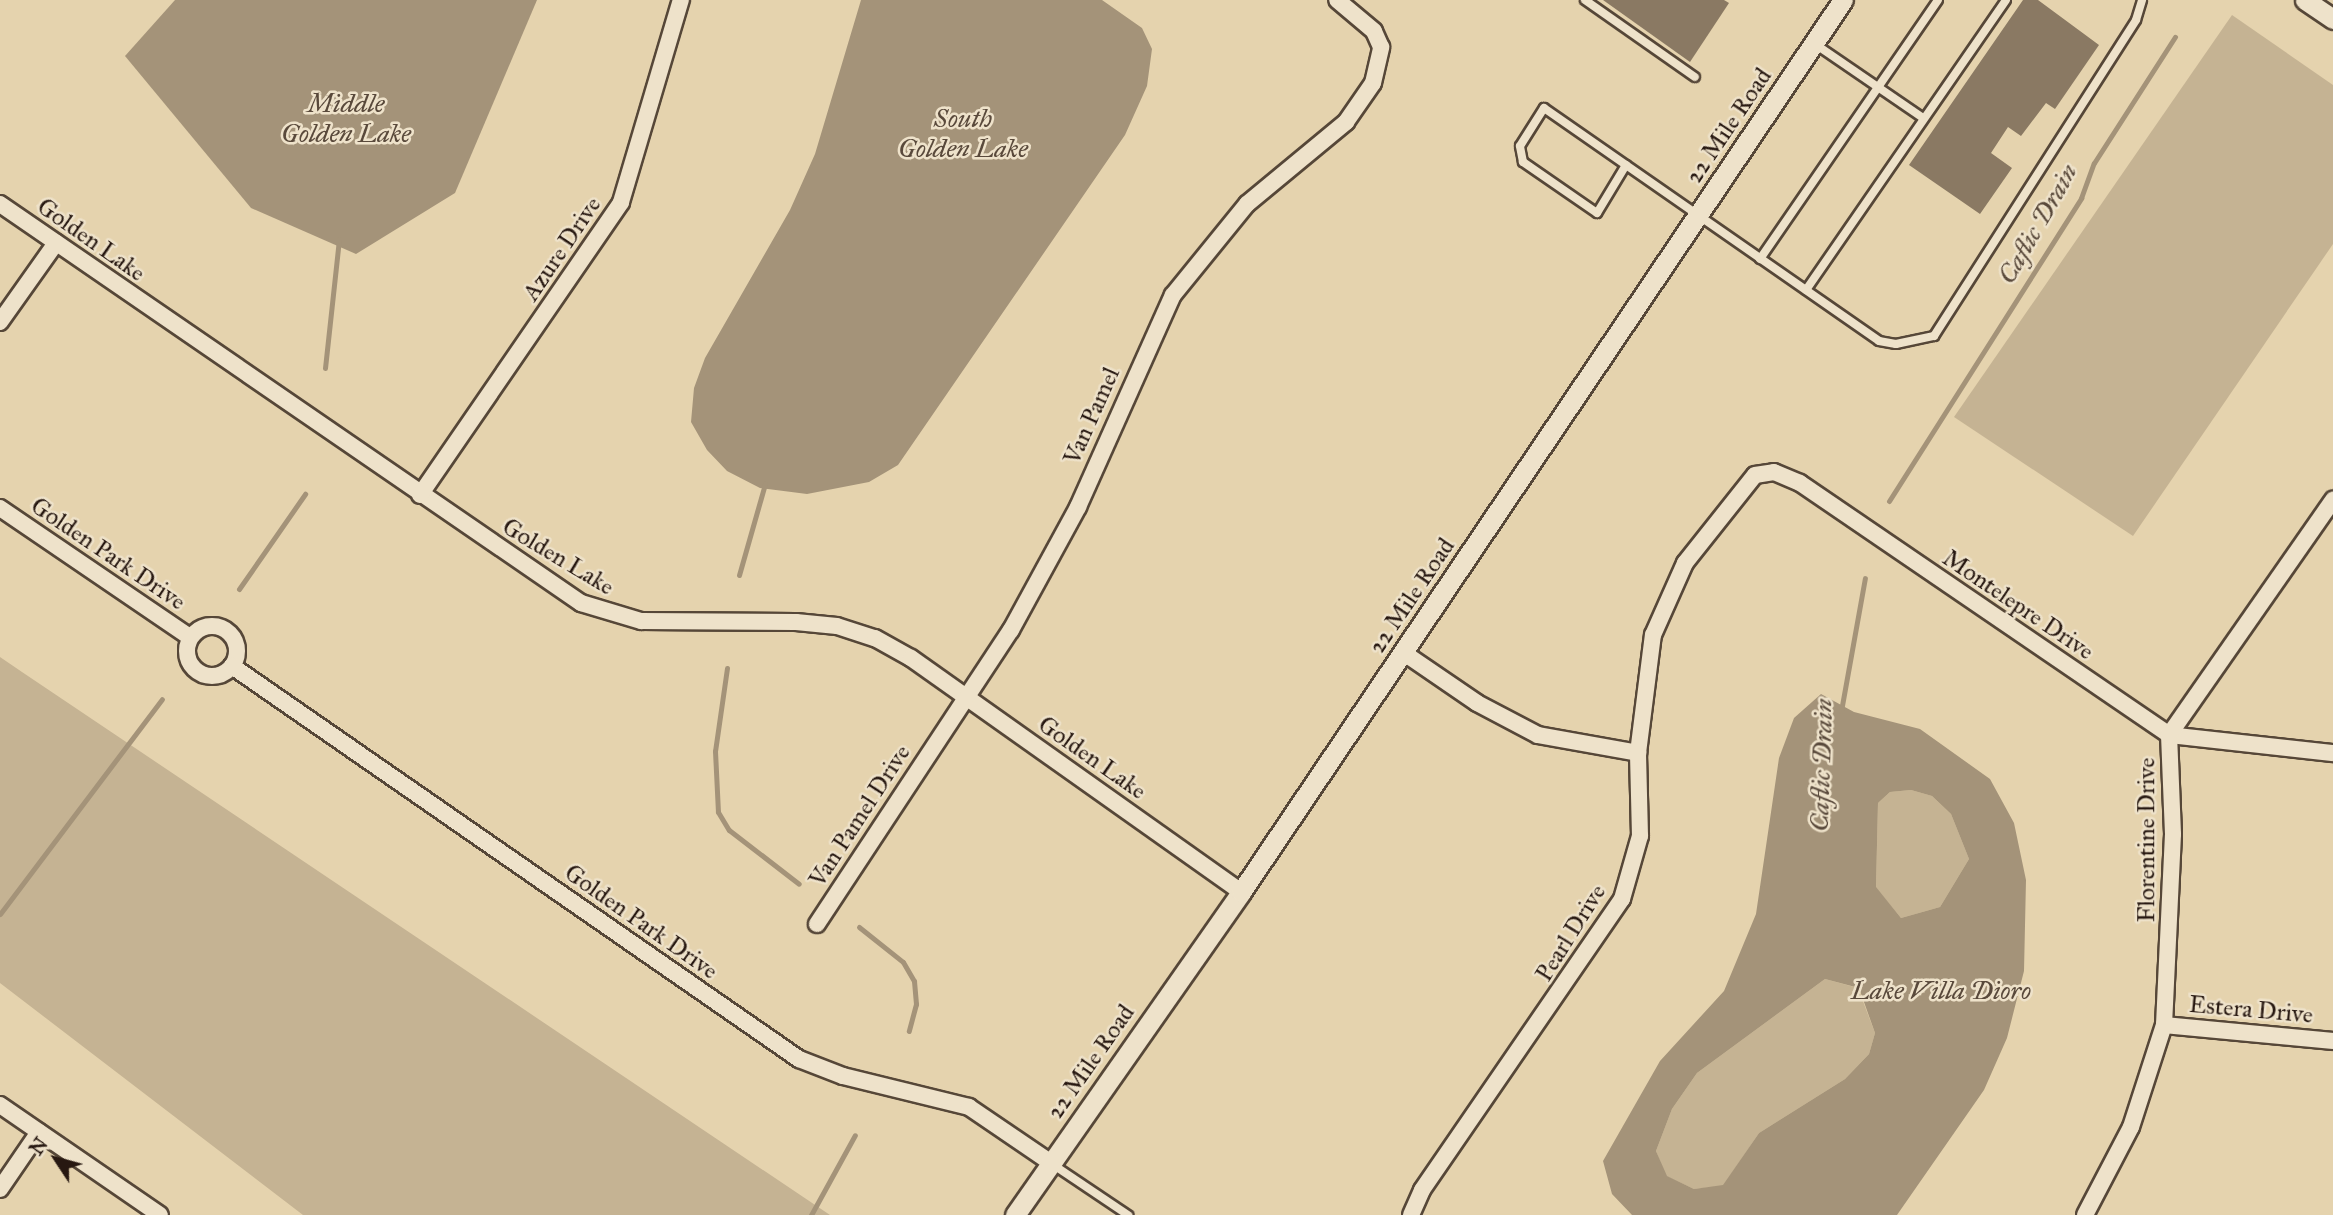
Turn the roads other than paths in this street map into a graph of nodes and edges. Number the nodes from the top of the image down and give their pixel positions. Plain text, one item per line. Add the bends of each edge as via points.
1 (681, 0) edge
2 (1337, 0) edge
3 (1585, 0) edge
4 (1843, 0) edge
5 (1938, 0) edge
6 (2006, 0) edge
7 (2142, 0) edge
8 (2305, 0) edge
9 (2333, 19) edge
10 (1815, 44) junction
11 (1695, 77) dead end
12 (1879, 88) junction
13 (1923, 118) junction
14 (1626, 166) junction
15 (0, 204) edge
16 (1698, 216) junction
17 (56, 243) junction
18 (1760, 259) junction
19 (1806, 290) junction
20 (0, 321) edge
21 (420, 495) junction
22 (2333, 500) edge
23 (0, 508) edge
24 (1712, 524) joint
25 (190, 638) junction
26 (1404, 653) junction
27 (232, 666) junction
28 (967, 697) junction
29 (942, 733) joint
30 (2169, 734) junction
31 (1638, 753) junction
32 (2333, 753) edge
33 (1241, 892) junction
34 (817, 924) dead end
35 (2164, 1025) junction
36 (2333, 1041) edge
37 (0, 1105) edge
38 (39, 1132) junction
39 (1050, 1162) junction
40 (0, 1189) edge
41 (160, 1215) edge
42 (1015, 1215) edge
43 (1128, 1215) edge
44 (1412, 1215) edge
45 (2085, 1215) edge

1 - 21 street, Azure Drive via 621,202
2 - 28 street, Van Pamel via 1368,23 1381,47 1373,83 1358,107 1247,204 1173,295 1077,507
3 - 11 lane
4 - 10 street, 22 Mile Road
5 - 12 lane
6 - 13 lane
7 - 19 lane via 2136,20 1934,336 1896,344 1879,341
8 - 9 street
10 - 12 lane
10 - 16 street, 22 Mile Road
12 - 13 lane
12 - 18 lane
13 - 19 lane
14 - 14 lane via 1544,108 1520,146 1523,162 1597,213
14 - 16 lane
15 - 17 street, Golden Lake
16 - 18 lane
16 - 26 street, 22 Mile Road
17 - 20 street
17 - 21 street, Golden Lake
18 - 19 lane
21 - 28 street, Golden Lake via 539,577 609,614 641,621 837,626 911,658
22 - 30 street, Florentine Drive
23 - 25 street, Golden Park Drive
24 - 30 street, Montelepre Drive via 1755,475 1782,473
24 - 31 street, Pearl Drive via 1670,590 1653,635
25 - 27 street, Golden Park Drive via 186,651 194,670 210,677
25 - 27 street, Golden Park Drive via 206,626 219,626 237,644
26 - 31 street via 1478,703 1538,735
26 - 33 street, 22 Mile Road
27 - 39 street, Golden Park Drive via 799,1059 843,1076 969,1107
28 - 29 street, Van Pamel
28 - 33 street, Golden Lake
29 - 34 street, Van Pamel Drive
30 - 32 street, Montelepre Drive
30 - 35 street, Florentine Drive via 2173,847
31 - 44 street, Pearl Drive via 1640,836 1622,899 1422,1190
33 - 39 street, 22 Mile Road
35 - 36 street, Estera Drive
35 - 45 street, Florentine Drive via 2131,1127
37 - 38 street
38 - 40 street
38 - 41 street
39 - 42 street, 22 Mile Road
39 - 43 lane

